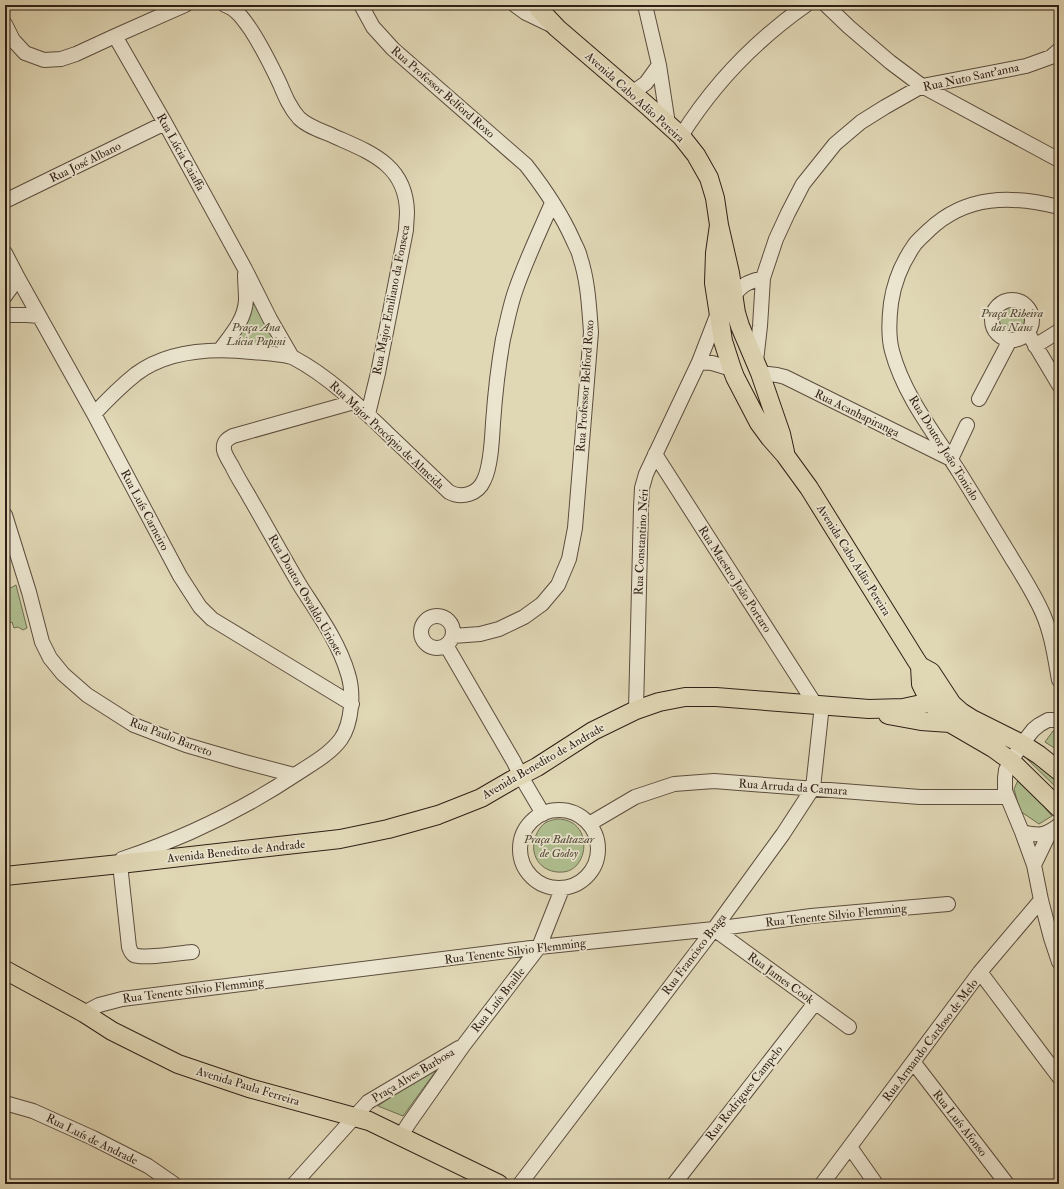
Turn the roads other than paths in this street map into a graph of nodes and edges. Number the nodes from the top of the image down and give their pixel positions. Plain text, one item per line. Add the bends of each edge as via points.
1 (185, 5) edge
2 (225, 5) edge
3 (361, 5) edge
4 (515, 5) edge
5 (537, 5) edge
6 (645, 5) edge
7 (806, 5) edge
8 (826, 5) edge
9 (5, 24) edge
10 (557, 28) junction
11 (115, 36) junction
12 (1059, 50) edge
13 (659, 65) junction
14 (922, 86) junction
15 (632, 93) junction
16 (165, 123) junction
17 (675, 130) junction
18 (1059, 160) edge
19 (5, 201) edge
20 (552, 202) junction
21 (1059, 206) edge
22 (719, 225) junction
23 (5, 253) edge
24 (245, 269) junction
25 (18, 278) junction
26 (763, 278) junction
27 (5, 296) edge
28 (733, 297) junction
29 (718, 312) junction
30 (5, 315) edge
31 (39, 316) junction
32 (1059, 331) edge
33 (1028, 333) junction
34 (1010, 340) junction
35 (1035, 346) junction
36 (220, 350) junction
37 (292, 357) junction
38 (699, 362) junction
39 (758, 367) junction
40 (732, 370) junction
41 (1059, 385) edge
42 (979, 400) dead end
43 (354, 402) junction
44 (94, 414) junction
45 (368, 414) junction
46 (967, 425) dead end
47 (655, 454) junction
48 (785, 455) junction
49 (951, 459) junction
50 (5, 515) edge
51 (920, 666) junction
52 (1059, 680) edge
53 (931, 702) junction
54 (352, 704) junction
55 (952, 704) junction
56 (819, 705) junction
57 (869, 709) junction
58 (636, 710) junction
59 (1059, 720) edge
60 (950, 723) junction
61 (1022, 744) junction
62 (1011, 761) junction
63 (1059, 771) edge
64 (294, 775) junction
65 (520, 776) junction
66 (813, 788) junction
67 (1007, 797) junction
68 (1059, 808) edge
69 (543, 814) junction
70 (589, 824) junction
71 (1055, 829) edge
72 (1022, 832) junction
73 (120, 864) junction
74 (1034, 865) junction
75 (101, 866) junction
76 (5, 876) edge
77 (562, 889) junction
78 (1041, 900) junction
79 (948, 904) dead end
80 (714, 929) junction
81 (539, 947) junction
82 (192, 952) dead end
83 (1059, 962) edge
84 (5, 970) edge
85 (980, 972) junction
86 (815, 1003) junction
87 (84, 1013) junction
88 (849, 1027) dead end
89 (463, 1046) junction
90 (914, 1063) junction
91 (1059, 1076) edge
92 (5, 1103) edge
93 (354, 1117) junction
94 (400, 1137) junction
95 (850, 1147) junction
96 (174, 1184) edge
97 (294, 1184) edge
98 (499, 1184) edge
99 (520, 1184) edge
100 (674, 1184) edge
101 (822, 1184) edge
102 (876, 1184) edge
103 (1007, 1184) edge

1 - 11 street
2 - 45 street, Rua Major Emiliano da Fonseca via 243,18 260,44 290,106 300,119 312,127 374,154 390,166 400,181 407,211 406,230
3 - 20 street, Rua Professor Belford Roxo via 373,27 393,49 526,164
4 - 10 street
5 - 10 main road, Avenida Cabo Adão Pereira
6 - 13 street
7 - 17 street via 784,20 749,51 693,117
8 - 14 street via 890,62
9 - 11 street via 13,40 25,53 44,60 61,60
10 - 15 main road, Avenida Cabo Adão Pereira
11 - 16 street, Rua Lúcia Caiaffa
12 - 14 street, Rua Nuto Sant'anna via 1051,57 1026,66
13 - 15 street via 646,83
13 - 17 street
14 - 18 street
14 - 26 street, Rua Nuto Sant'anna via 861,122 835,144 803,184 776,239
15 - 17 main road, Avenida Cabo Adão Pereira
16 - 19 street, Rua José Albano
16 - 24 street, Rua Lúcia Caiaffa
17 - 22 main road, Avenida Cabo Adão Pereira via 696,155 709,178
20 - 45 street, Rua Major Procópio de Almeida via 516,290 503,339 487,471 484,481 478,488 464,496 456,496 449,492
20 - 65 street, Rua Professor Belford Roxo via 568,228 580,255 589,300 591,332 575,528 569,559 558,585 542,604 524,617 480,634 450,640
21 - 49 street, Rua Doutor João Toniolo via 1015,199 990,200 962,208 939,221 916,243 902,265 893,291 889,321 892,350 900,376 924,421
22 - 28 main road, Avenida Cabo Adão Pereira
22 - 29 main road, Avenida Cabo Adão Pereira via 714,283
23 - 25 street, Rua Luís Carneiro
24 - 36 street, Rua Lúcia Caiaffa via 246,300 243,314 238,326
24 - 37 street, Rua Lúcia Caiaffa
25 - 27 street
25 - 31 street, Rua Luís Carneiro
26 - 28 street via 744,284
26 - 39 street, Rua Nuto Sant'anna
28 - 29 main road
28 - 39 main road, Avenida Cabo Adão Pereira via 745,340
29 - 38 street, Rua Constantino Néri
29 - 40 main road, Avenida Cabo Adão Pereira
30 - 31 street
31 - 44 street, Rua Luís Carneiro
32 - 35 street
33 - 34 street via 1023,338
33 - 34 street via 1033,320 1028,307 1016,300 1002,302 993,314 993,328 997,334
33 - 35 street
34 - 42 street
35 - 41 street
36 - 37 street, Rua Major Procópio de Almeida
36 - 44 street, Rua Major Procópio de Almeida via 188,353 161,360 137,374
37 - 43 street, Rua Major Procópio de Almeida via 317,372
38 - 40 street via 712,363
38 - 47 street, Rua Constantino Néri
39 - 40 main road via 746,375
39 - 48 main road, Avenida Cabo Adão Pereira via 781,434
39 - 49 street, Rua Acanhapiranga via 785,377
40 - 48 main road, Avenida Cabo Adão Pereira via 759,423
43 - 45 street, Rua Major Procópio de Almeida
43 - 54 street, Rua Doutor Osvaldo Urioste via 233,436 224,443 224,450 237,475 344,661 349,676
44 - 54 street, Rua Luís Carneiro via 180,576 200,607 212,619
46 - 49 street
47 - 56 street, Rua Maestro João Portaro
47 - 58 street, Rua Constantino Néri via 642,488 640,507
48 - 51 main road, Avenida Cabo Adão Pereira via 809,488
49 - 52 street, Rua Doutor João Toniolo via 1044,615
50 - 64 street, Rua Paulo Barreto via 42,642 50,658 63,674 86,695 134,725 186,745
51 - 53 main road, Avenida Cabo Adão Pereira via 921,684
51 - 55 main road, Avenida Cabo Adão Pereira via 931,672
53 - 55 main road, Avenida Benedito de Andrade
53 - 57 main road, Avenida Benedito de Andrade via 904,708
53 - 60 main road, Avenida Cabo Adão Pereira
54 - 64 street, Rua Doutor Osvaldo Urioste via 347,725 340,739 325,755
55 - 61 main road, Avenida Cabo Adão Pereira via 972,720
56 - 57 main road, Avenida Benedito de Andrade
56 - 58 main road, Avenida Benedito de Andrade via 685,697
56 - 66 street, Rua Francisco Braga
57 - 60 main road, Avenida Benedito de Andrade via 889,716
58 - 65 main road, Avenida Benedito de Andrade via 593,731
59 - 61 street via 1048,720 1039,725
60 - 62 main road
61 - 62 street
61 - 63 main road, Avenida Cabo Adão Pereira
62 - 67 street via 1005,778
62 - 68 main road
64 - 75 street, Rua Doutor Osvaldo Urioste via 270,792 220,819 156,847
65 - 69 street
65 - 73 main road, Avenida Benedito de Andrade via 481,798 438,815 388,829 340,839
66 - 67 street, Rua Arruda da Camara via 920,797
66 - 70 street, Rua Arruda da Camara via 714,781 674,784 635,797
66 - 80 street, Rua Francisco Braga
67 - 72 street
69 - 70 street via 555,810 568,811
69 - 77 street via 532,821 524,832 520,845 521,859 526,872 536,881 548,887
70 - 77 street via 596,834 598,845 595,865 582,882
71 - 72 street via 1037,835
71 - 74 street
72 - 74 street
73 - 75 main road, Avenida Benedito de Andrade
73 - 82 street via 130,952 133,955 144,956
74 - 78 street
75 - 76 main road, Avenida Benedito de Andrade
77 - 81 street, Rua Luís Braille
78 - 83 street
78 - 85 street, Rua Armando Cardoso de Melo
79 - 80 street, Rua Tenente Silvio Flemming via 811,916
80 - 81 street, Rua Tenente Silvio Flemming
80 - 86 street, Rua James Cook
80 - 99 street, Rua Francisco Braga
81 - 87 street, Rua Tenente Silvio Flemming via 122,998
81 - 89 street, Rua Luís Braille
84 - 87 main road, Avenida Paula Ferreira
85 - 90 street, Rua Armando Cardoso de Melo
85 - 91 street
86 - 88 street, Rua James Cook
86 - 100 street, Rua Rodrigues Campelo
87 - 93 main road, Avenida Paula Ferreira via 112,1031 178,1064 249,1088
89 - 93 street, Praça Alves Barbosa via 368,1102
89 - 94 street, Praça Alves Barbosa
90 - 95 street, Rua Armando Cardoso de Melo
90 - 103 street, Rua Luís Afonso
92 - 96 street, Rua Luís de Andrade via 33,1111 93,1138 148,1166
93 - 94 main road, Avenida Paula Ferreira via 369,1121
93 - 97 street, Praça Alves Barbosa
94 - 98 main road, Avenida Paula Ferreira
95 - 101 street, Rua Armando Cardoso de Melo
95 - 102 street

